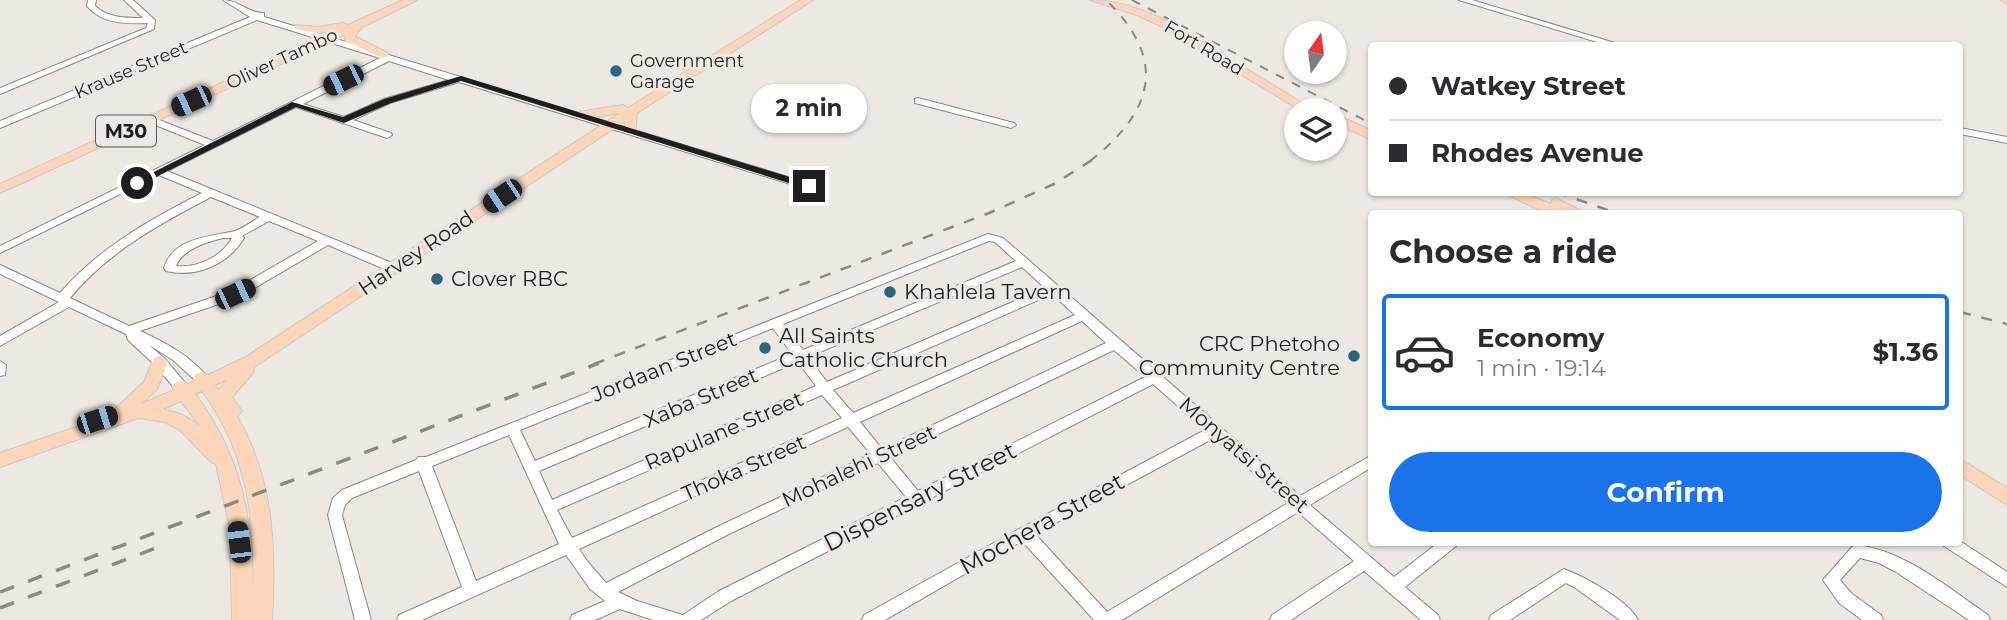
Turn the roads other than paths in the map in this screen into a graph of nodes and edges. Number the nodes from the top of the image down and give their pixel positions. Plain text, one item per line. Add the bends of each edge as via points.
1 (92, 0) edge
2 (128, 0) edge
3 (225, 0) edge
4 (409, 0) edge
5 (799, 0) edge
6 (808, 0) edge
7 (1095, 0) edge
8 (1112, 0) edge
9 (1463, 0) edge
10 (257, 15) junction
11 (149, 20) junction
12 (358, 23) junction
13 (304, 31) junction
14 (752, 33) junction
15 (213, 35) junction
16 (326, 38) junction
17 (1607, 42) edge
18 (301, 48) junction
19 (382, 55) junction
20 (461, 79) junction
21 (0, 91) edge
22 (1288, 98) edge
23 (1302, 98) edge
24 (918, 101) dead end
25 (295, 104) junction
26 (627, 111) junction
27 (584, 116) junction
28 (151, 120) junction
29 (344, 121) junction
30 (607, 123) junction
31 (0, 125) edge
32 (1011, 125) dead end
33 (1347, 126) edge
34 (1347, 128) edge
35 (631, 130) junction
36 (1963, 132) edge
37 (584, 133) junction
38 (1368, 134) edge
39 (387, 135) dead end
40 (1368, 141) edge
41 (2007, 141) edge
42 (214, 145) junction
43 (160, 172) junction
44 (0, 188) edge
45 (817, 188) dead end
46 (211, 193) junction
47 (1518, 196) edge
48 (1538, 196) edge
49 (1553, 210) edge
50 (1571, 210) edge
51 (268, 217) junction
52 (236, 235) junction
53 (992, 237) joint
54 (327, 241) junction
55 (0, 250) edge
56 (1024, 262) junction
57 (389, 266) junction
58 (0, 269) edge
59 (1054, 289) junction
60 (65, 301) junction
61 (1083, 316) junction
62 (776, 323) junction
63 (130, 332) junction
64 (0, 342) edge
65 (1115, 344) junction
66 (268, 351) junction
67 (800, 356) junction
68 (160, 362) junction
69 (0, 365) edge
70 (0, 372) edge
71 (1154, 377) junction
72 (204, 381) junction
73 (824, 388) junction
74 (183, 391) junction
75 (126, 413) junction
76 (852, 420) junction
77 (512, 427) junction
78 (1215, 431) junction
79 (247, 447) junction
80 (0, 452) edge
81 (882, 456) junction
82 (0, 460) edge
83 (1963, 460) edge
84 (423, 461) junction
85 (1368, 462) edge
86 (532, 468) junction
87 (1963, 468) edge
88 (227, 470) junction
89 (2007, 490) edge
90 (2007, 498) edge
91 (916, 499) junction
92 (338, 502) joint
93 (1300, 504) junction
94 (550, 507) junction
95 (1024, 533) junction
96 (569, 545) junction
97 (1446, 546) edge
98 (1955, 546) edge
99 (1857, 547) edge
100 (1365, 562) junction
101 (2007, 580) edge
102 (1394, 586) junction
103 (471, 590) junction
104 (604, 592) junction
105 (620, 601) junction
106 (243, 620) edge
107 (261, 620) edge
108 (363, 620) edge
109 (405, 620) edge
110 (578, 620) edge
111 (678, 620) edge
112 (688, 620) edge
113 (870, 620) edge
114 (1106, 620) edge
115 (1278, 620) edge
116 (1432, 620) edge
117 (1497, 620) edge
118 (1630, 620) edge
119 (1875, 620) edge
120 (1982, 620) edge

1 - 11 street via 97,13
2 - 11 street
3 - 10 street
3 - 15 street via 231,20
4 - 12 main road, Oliver Tambo / M30
5 - 14 main road, Harvey Road
6 - 14 main road, Harvey Road
7 - 22 main road, Fort Road via 1165,24
8 - 23 main road, Fort Road via 1159,16
9 - 17 street
10 - 13 street
10 - 15 street, Krause Street
11 - 21 street via 153,26 144,32
12 - 13 main road
12 - 16 main road, Oliver Tambo / M30
12 - 19 main road via 350,39
13 - 16 street
13 - 18 main road
14 - 26 main road, Harvey Road
15 - 31 street, Krause Street
16 - 18 main road, Oliver Tambo / M30
16 - 19 street
16 - 28 main road, Oliver Tambo / M30
18 - 44 main road, Oliver Tambo / M30
19 - 20 street
19 - 25 street
20 - 27 street
20 - 29 street via 387,101
24 - 32 street
25 - 29 street
25 - 42 street
26 - 27 main road
26 - 30 main road, Harvey Road
26 - 35 main road
27 - 30 street
27 - 37 main road
28 - 42 street
28 - 44 main road, Oliver Tambo / M30
29 - 39 street
30 - 35 street
30 - 37 main road, Harvey Road
30 - 57 main road, Harvey Road
33 - 38 main road
34 - 40 main road
35 - 45 street
36 - 41 street
37 - 57 main road, Harvey Road via 467,208
42 - 43 street
43 - 46 street
43 - 55 street
46 - 51 street
46 - 60 street via 117,245 83,274
47 - 49 main road
48 - 50 main road
51 - 52 street
51 - 54 street
52 - 52 street via 196,244 177,255 170,268 182,271 209,262 232,248
53 - 56 street, Monyatsi Street
53 - 62 street, Jordaan Street
54 - 57 street
54 - 63 street via 235,294
56 - 59 street, Monyatsi Street
56 - 67 street, Xaba Street
57 - 66 main road, Harvey Road
57 - 72 main road, Harvey Road
58 - 60 street
59 - 61 street, Monyatsi Street
59 - 73 street, Rapulane Street
60 - 63 street
60 - 64 street
61 - 65 street, Monyatsi Street
61 - 76 street, Thoka Street
62 - 67 street
62 - 77 street, Jordaan Street
63 - 68 street
63 - 72 street via 166,346
65 - 71 street, Monyatsi Street
65 - 81 street, Mohalehi Street
66 - 72 main road, Harvey Road
66 - 79 main road via 238,377 223,398 242,422
67 - 73 street
67 - 86 street, Xaba Street
68 - 74 street
68 - 75 main road via 151,384
69 - 70 street
71 - 78 street, Monyatsi Street
71 - 91 street, Dispensary Street
72 - 74 main road, Harvey Road
72 - 79 main road
73 - 76 street
73 - 94 street, Rapulane Street
74 - 75 main road, Harvey Road
74 - 88 main road via 209,427
75 - 80 main road, Harvey Road
75 - 82 main road, Harvey Road
75 - 88 main road via 158,414 187,424
76 - 81 street
76 - 96 street, Thoka Street
77 - 84 street, Jordaan Street
77 - 86 street
78 - 93 street, Monyatsi Street
78 - 95 street, Mochera Street
79 - 107 main road via 261,504
81 - 91 street
81 - 104 street, Mohalehi Street
83 - 89 main road
84 - 92 street, Jordaan Street via 353,490
84 - 103 street
85 - 93 street
86 - 94 street
87 - 90 main road
88 - 106 main road via 242,561
91 - 112 street, Dispensary Street via 711,603
92 - 108 street via 335,515
93 - 100 street, Monyatsi Street
93 - 114 street
94 - 96 street
95 - 113 street, Mochera Street
95 - 114 street
96 - 103 street, Thoka Street
96 - 104 street
97 - 102 street
98 - 101 street
99 - 119 street via 1831,580 1845,598
99 - 120 street via 1886,559
100 - 102 street, Monyatsi Street
100 - 115 street
102 - 116 street, Monyatsi Street
103 - 109 street, Thoka Street
104 - 105 street
105 - 110 street
105 - 111 street
117 - 118 street via 1564,576 1580,582

